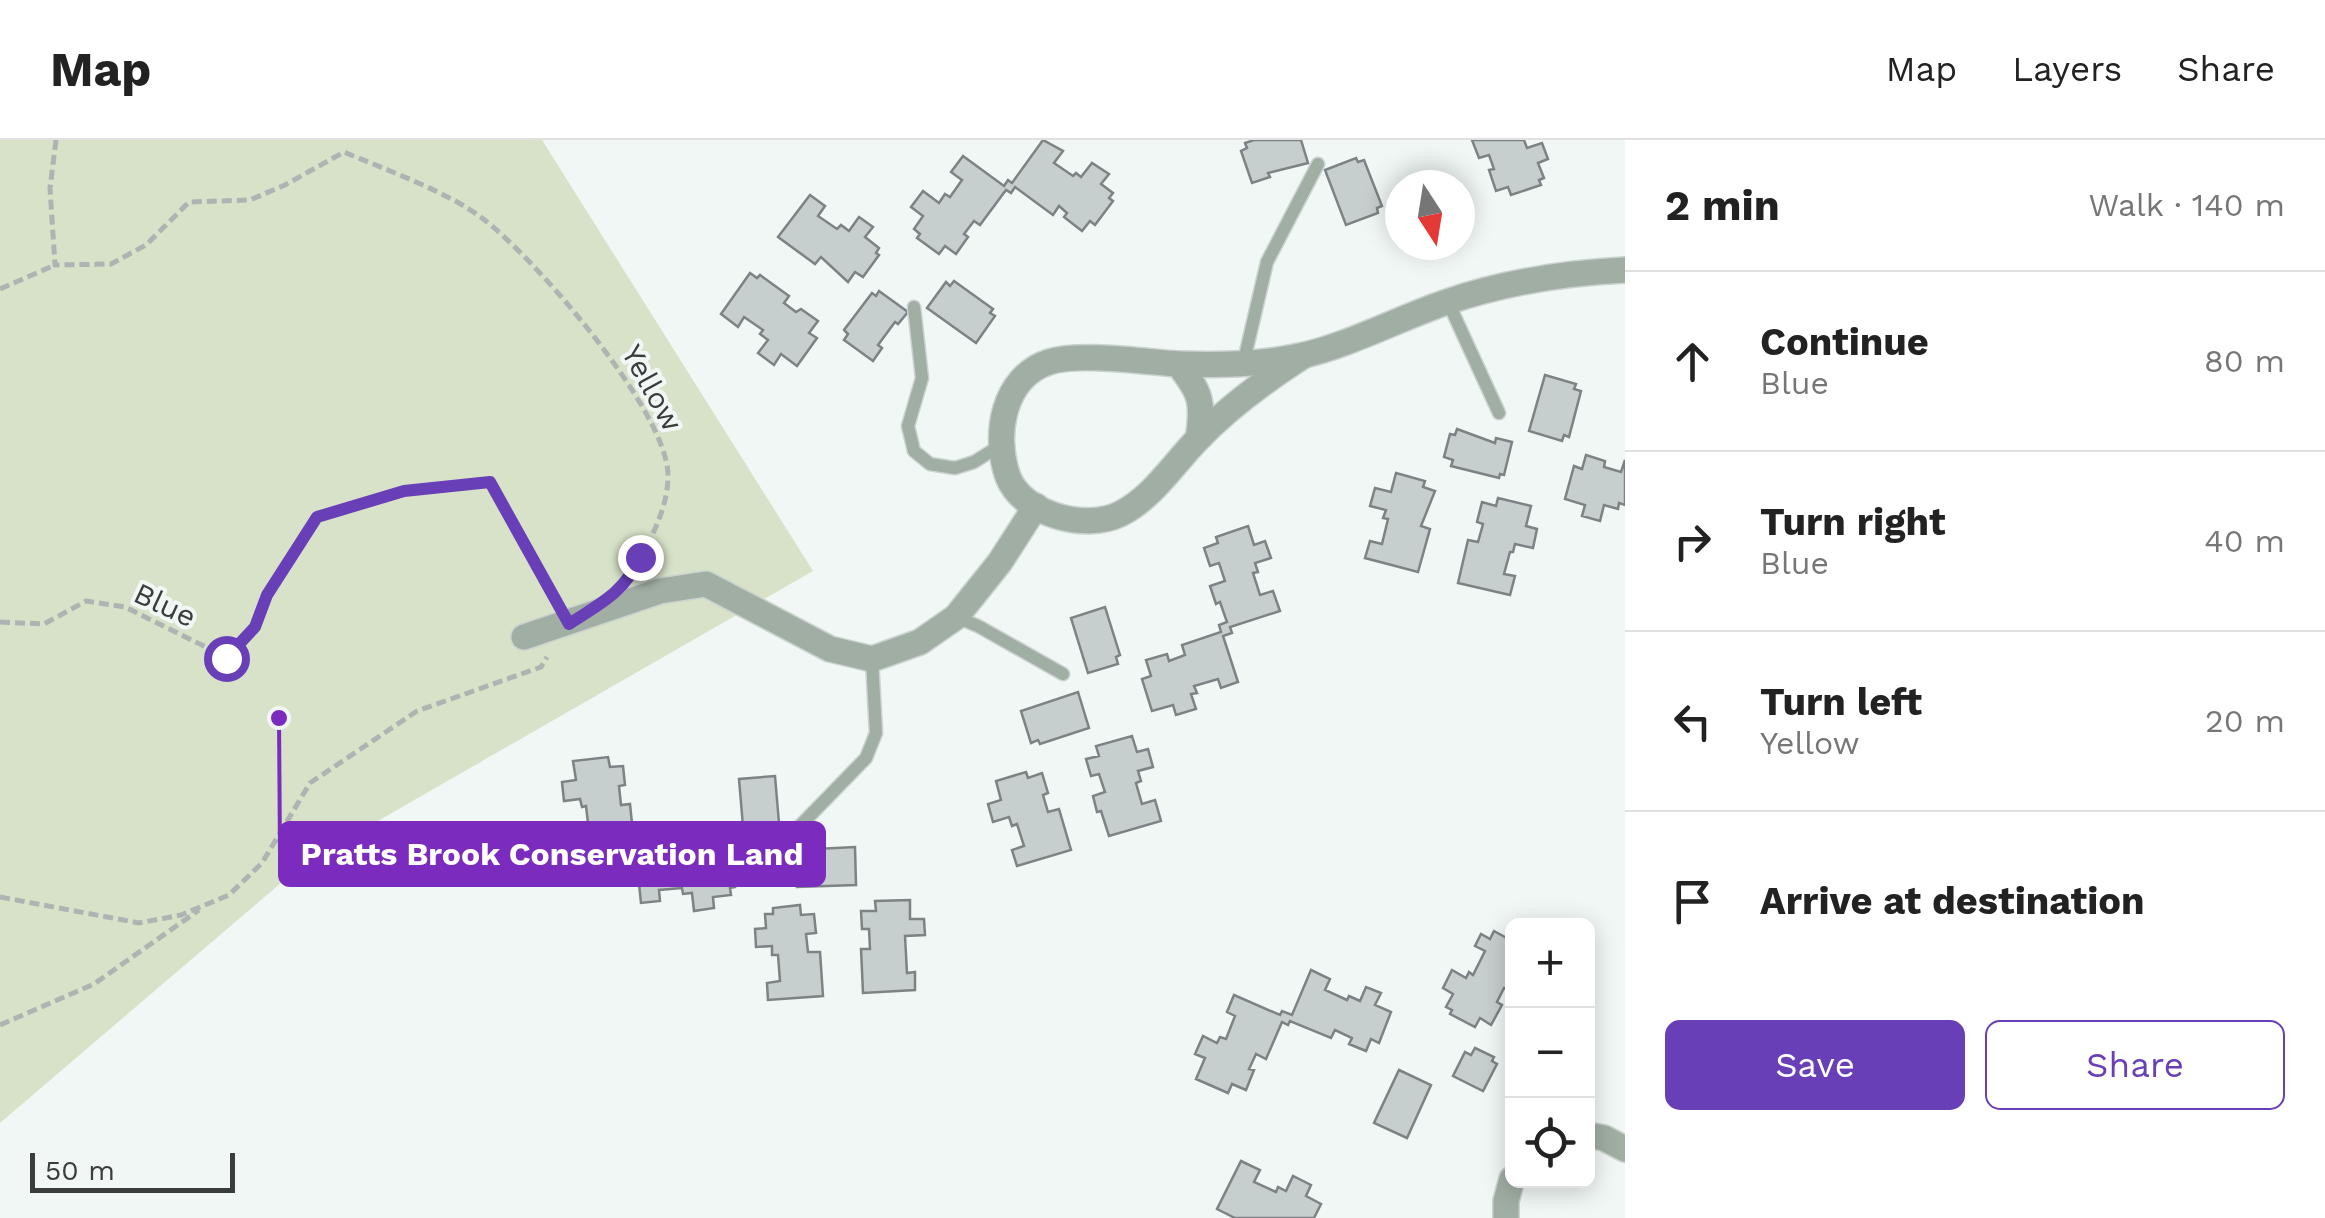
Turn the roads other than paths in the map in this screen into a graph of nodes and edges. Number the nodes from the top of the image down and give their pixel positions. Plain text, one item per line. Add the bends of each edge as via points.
1 (1318, 164) dead end
2 (1625, 270) edge
3 (1448, 302) junction
4 (914, 307) dead end
5 (1303, 356) junction
6 (1178, 364) junction
7 (1243, 365) junction
8 (1499, 413) dead end
9 (1198, 439) junction
10 (1002, 445) junction
11 (1036, 506) junction
12 (956, 617) junction
13 (524, 637) dead end
14 (872, 659) junction
15 (1064, 674) dead end
16 (794, 832) dead end
17 (1595, 1136) edge
18 (1625, 1149) edge
19 (1510, 1188) edge
20 (1506, 1218) edge

1 - 7 lane via 1267,262
2 - 3 street via 1558,274
3 - 5 street
3 - 8 lane
4 - 10 lane via 922,378 908,426 914,450 930,464 955,468
5 - 7 street
5 - 9 street via 1252,389
6 - 7 street
6 - 9 street via 1199,393
6 - 10 street via 1052,360 1016,382 1004,410
9 - 11 street via 1121,514 1072,520
10 - 11 street via 1009,480
11 - 12 street
12 - 14 street via 920,642
12 - 15 lane
13 - 14 street via 660,591 706,584 830,649
14 - 16 lane via 876,734 866,758
17 - 18 street
19 - 20 street

